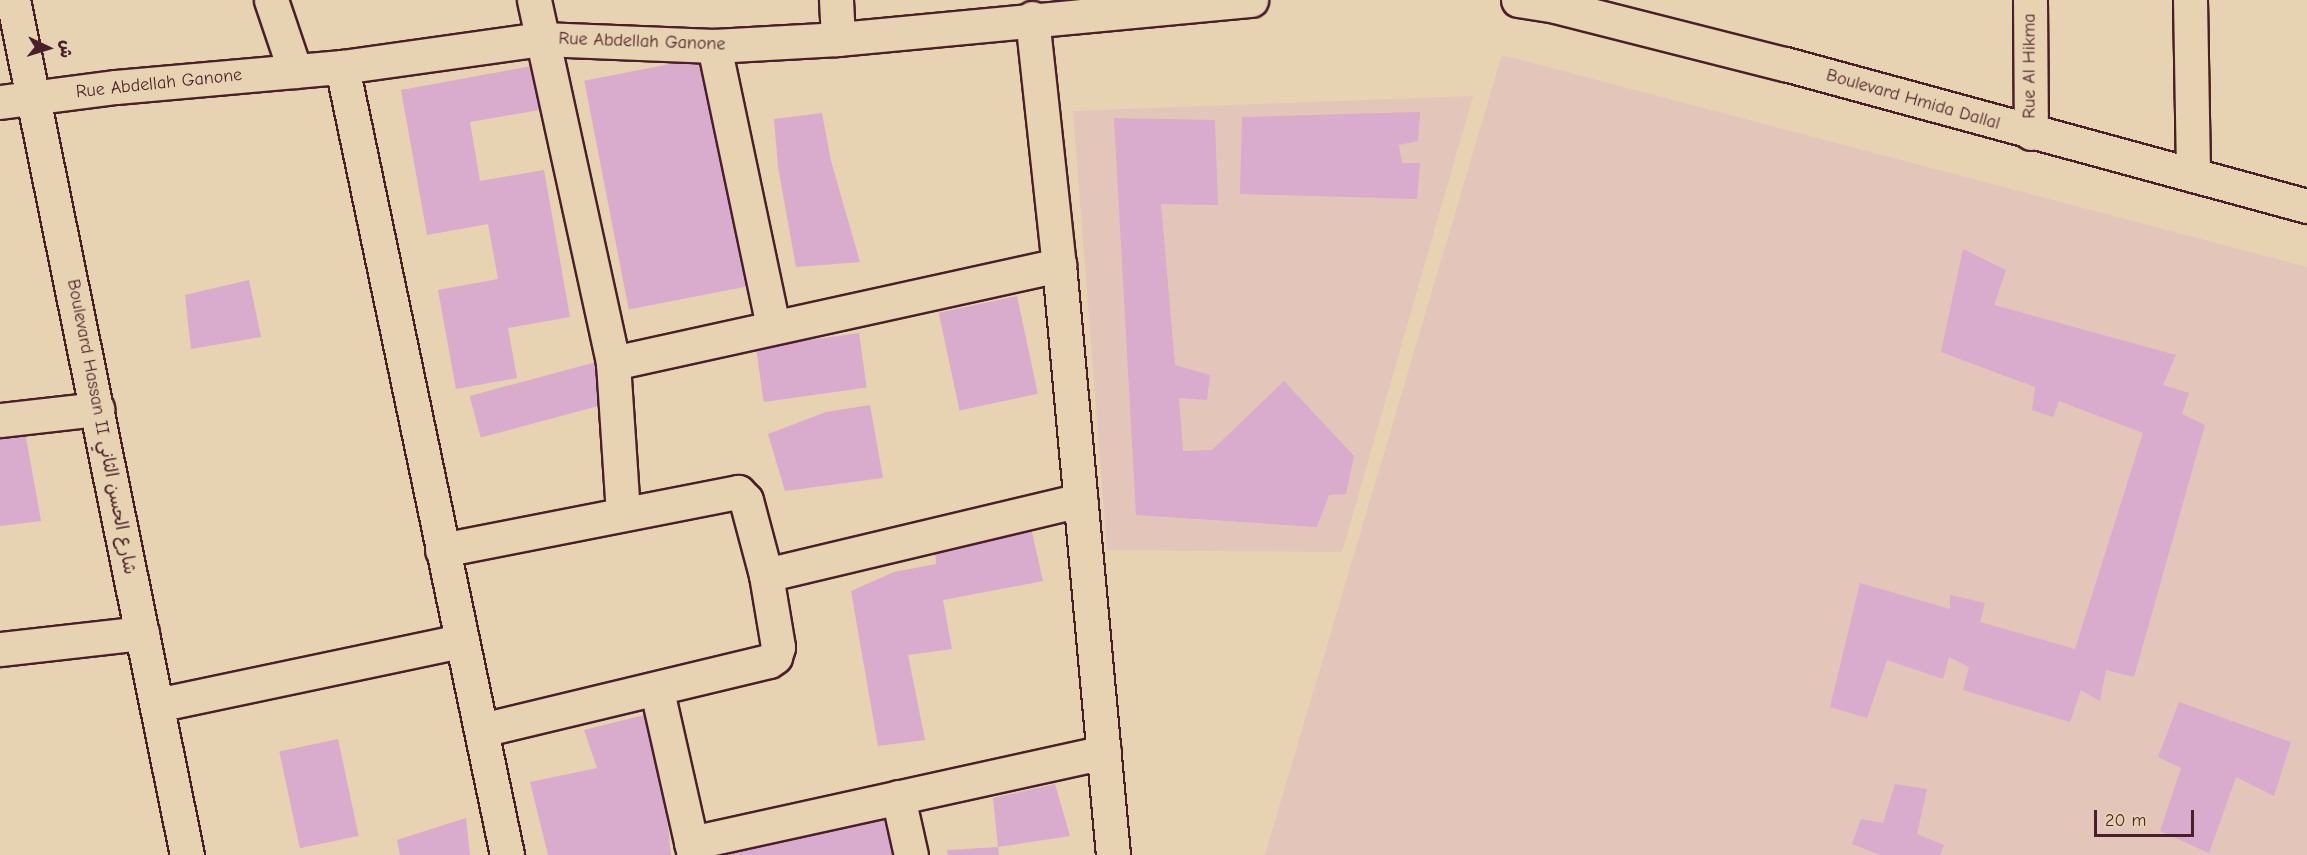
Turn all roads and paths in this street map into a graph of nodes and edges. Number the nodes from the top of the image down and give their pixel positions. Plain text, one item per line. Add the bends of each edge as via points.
1 (13, 0) edge
2 (271, 0) edge
3 (534, 0) edge
4 (836, 0) edge
5 (1236, 0) edge
6 (1518, 0) edge
7 (2030, 0) edge
8 (2190, 0) edge
9 (1555, 3) edge
10 (1032, 18) junction
11 (542, 39) junction
12 (838, 39) junction
13 (714, 46) junction
14 (342, 67) junction
15 (295, 71) junction
16 (35, 99) junction
17 (0, 102) edge
18 (2031, 133) junction
19 (2193, 176) junction
20 (2307, 206) edge
21 (1059, 265) junction
22 (772, 325) junction
23 (614, 363) junction
24 (97, 409) junction
25 (0, 420) edge
26 (1080, 500) junction
27 (623, 512) junction
28 (442, 549) junction
29 (766, 575) junction
30 (142, 633) junction
31 (460, 641) junction
32 (0, 649) edge
33 (657, 691) junction
34 (157, 705) junction
35 (482, 730) junction
36 (1104, 752) junction
37 (898, 797) junction
38 (693, 849) edge
39 (187, 855) edge
40 (507, 855) edge
41 (911, 855) edge
42 (1113, 855) edge

1 - 16 street, Boulevard Hassan II شارع الحسن الثاني
2 - 15 street
3 - 11 street
4 - 12 street
5 - 10 street, Rue Abdellah Ganone
6 - 9 street, Boulevard Hmida Dallal
7 - 18 street, Rue Al Hikma
8 - 19 street
9 - 18 street, Boulevard Hmida Dallal
10 - 12 street, Rue Abdellah Ganone
10 - 21 street
11 - 13 street, Rue Abdellah Ganone
11 - 14 street, Rue Abdellah Ganone
11 - 23 street
12 - 13 street, Rue Abdellah Ganone
13 - 22 street
14 - 15 street, Rue Abdellah Ganone
14 - 28 street
15 - 16 street, Rue Abdellah Ganone
16 - 17 street, Rue Abdellah Ganone
16 - 24 street, Boulevard Hassan II شارع الحسن الثاني
18 - 19 street, Boulevard Hmida Dallal
19 - 20 street, Boulevard Hmida Dallal
21 - 22 street
21 - 26 street
22 - 23 street
23 - 27 street
24 - 25 street
24 - 30 street, Boulevard Hassan II شارع الحسن الثاني
26 - 29 street
26 - 36 street
27 - 28 street
27 - 29 street via 738,492 746,500
28 - 31 street
29 - 33 street via 778,647 775,657
30 - 32 street
30 - 34 street, Boulevard Hassan II شارع الحسن الثاني
31 - 34 street
31 - 35 street
33 - 35 street
33 - 38 street
34 - 39 street, Boulevard Hassan II شارع الحسن الثاني
35 - 40 street
36 - 37 street
36 - 42 street
37 - 38 street
37 - 41 street

